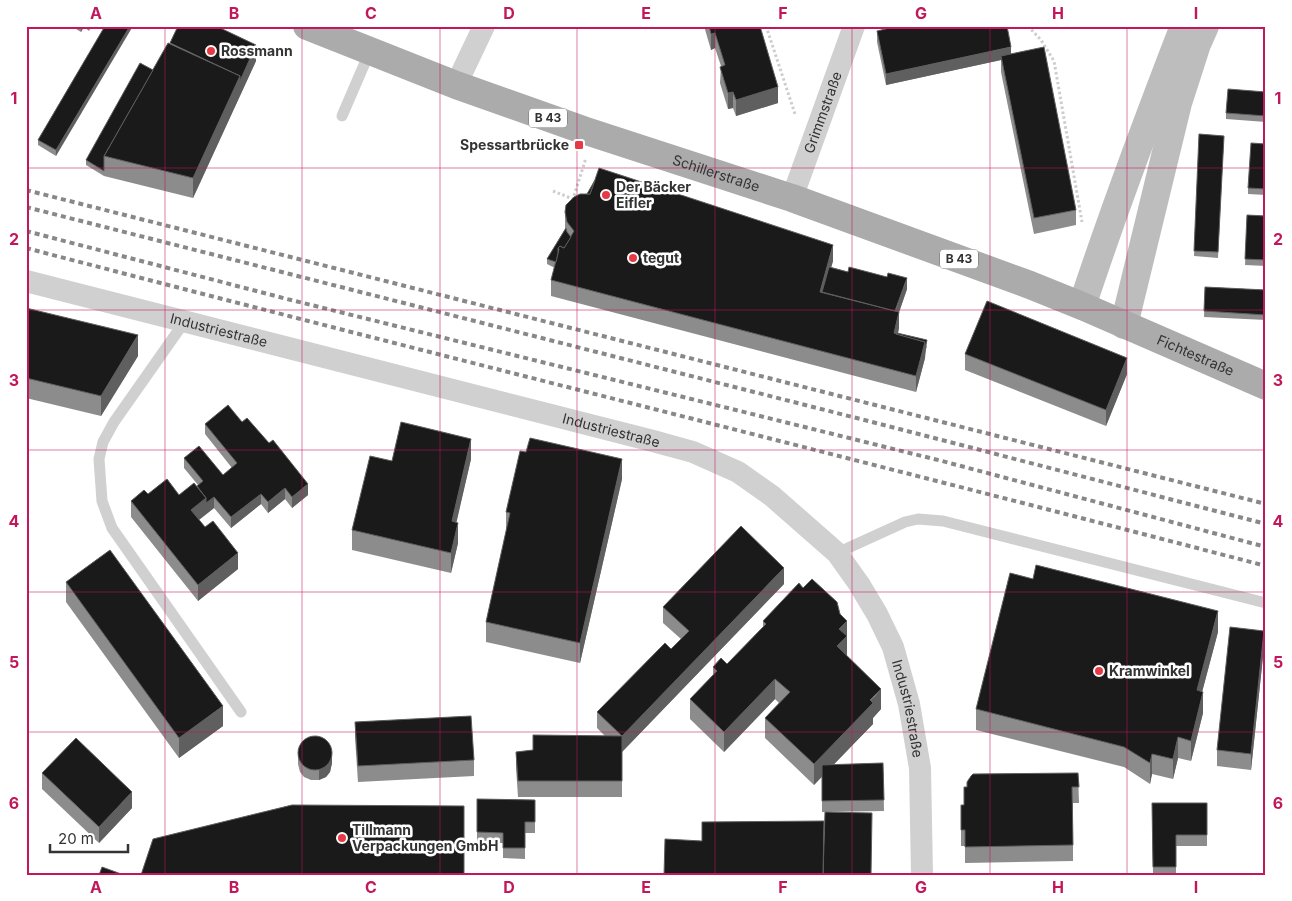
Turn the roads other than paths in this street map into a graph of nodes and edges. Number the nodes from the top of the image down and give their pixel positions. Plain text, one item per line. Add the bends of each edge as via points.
1 (307, 26) edge
2 (484, 26) edge
3 (854, 26) edge
4 (1184, 26) edge
5 (1205, 26) edge
6 (370, 52) junction
7 (456, 86) junction
8 (342, 116) dead end
9 (792, 198) junction
10 (26, 281) edge
11 (1082, 306) junction
12 (185, 321) junction
13 (1124, 325) junction
14 (1266, 386) edge
15 (837, 553) junction
16 (1266, 603) edge
17 (240, 712) dead end
18 (922, 875) edge

1 - 6 main road, Schillerstraße / B 43
2 - 7 street
3 - 9 street, Grimmstraße
4 - 11 main road via 1103,241
5 - 13 main road via 1178,103
6 - 7 main road, Schillerstraße / B 43
6 - 8 lane
7 - 9 main road, Schillerstraße / B 43
9 - 11 main road, Schillerstraße / B 43
10 - 12 street, Industriestraße
11 - 13 main road, Schillerstraße / B 43
12 - 15 street, Industriestraße via 693,452 738,472 772,496
12 - 17 lane via 103,442 99,459 102,501 112,528
13 - 14 main road, Fichtestraße / B 43
15 - 16 lane via 904,522 930,519
15 - 18 street, Industriestraße via 868,599 893,648 909,704 920,768

